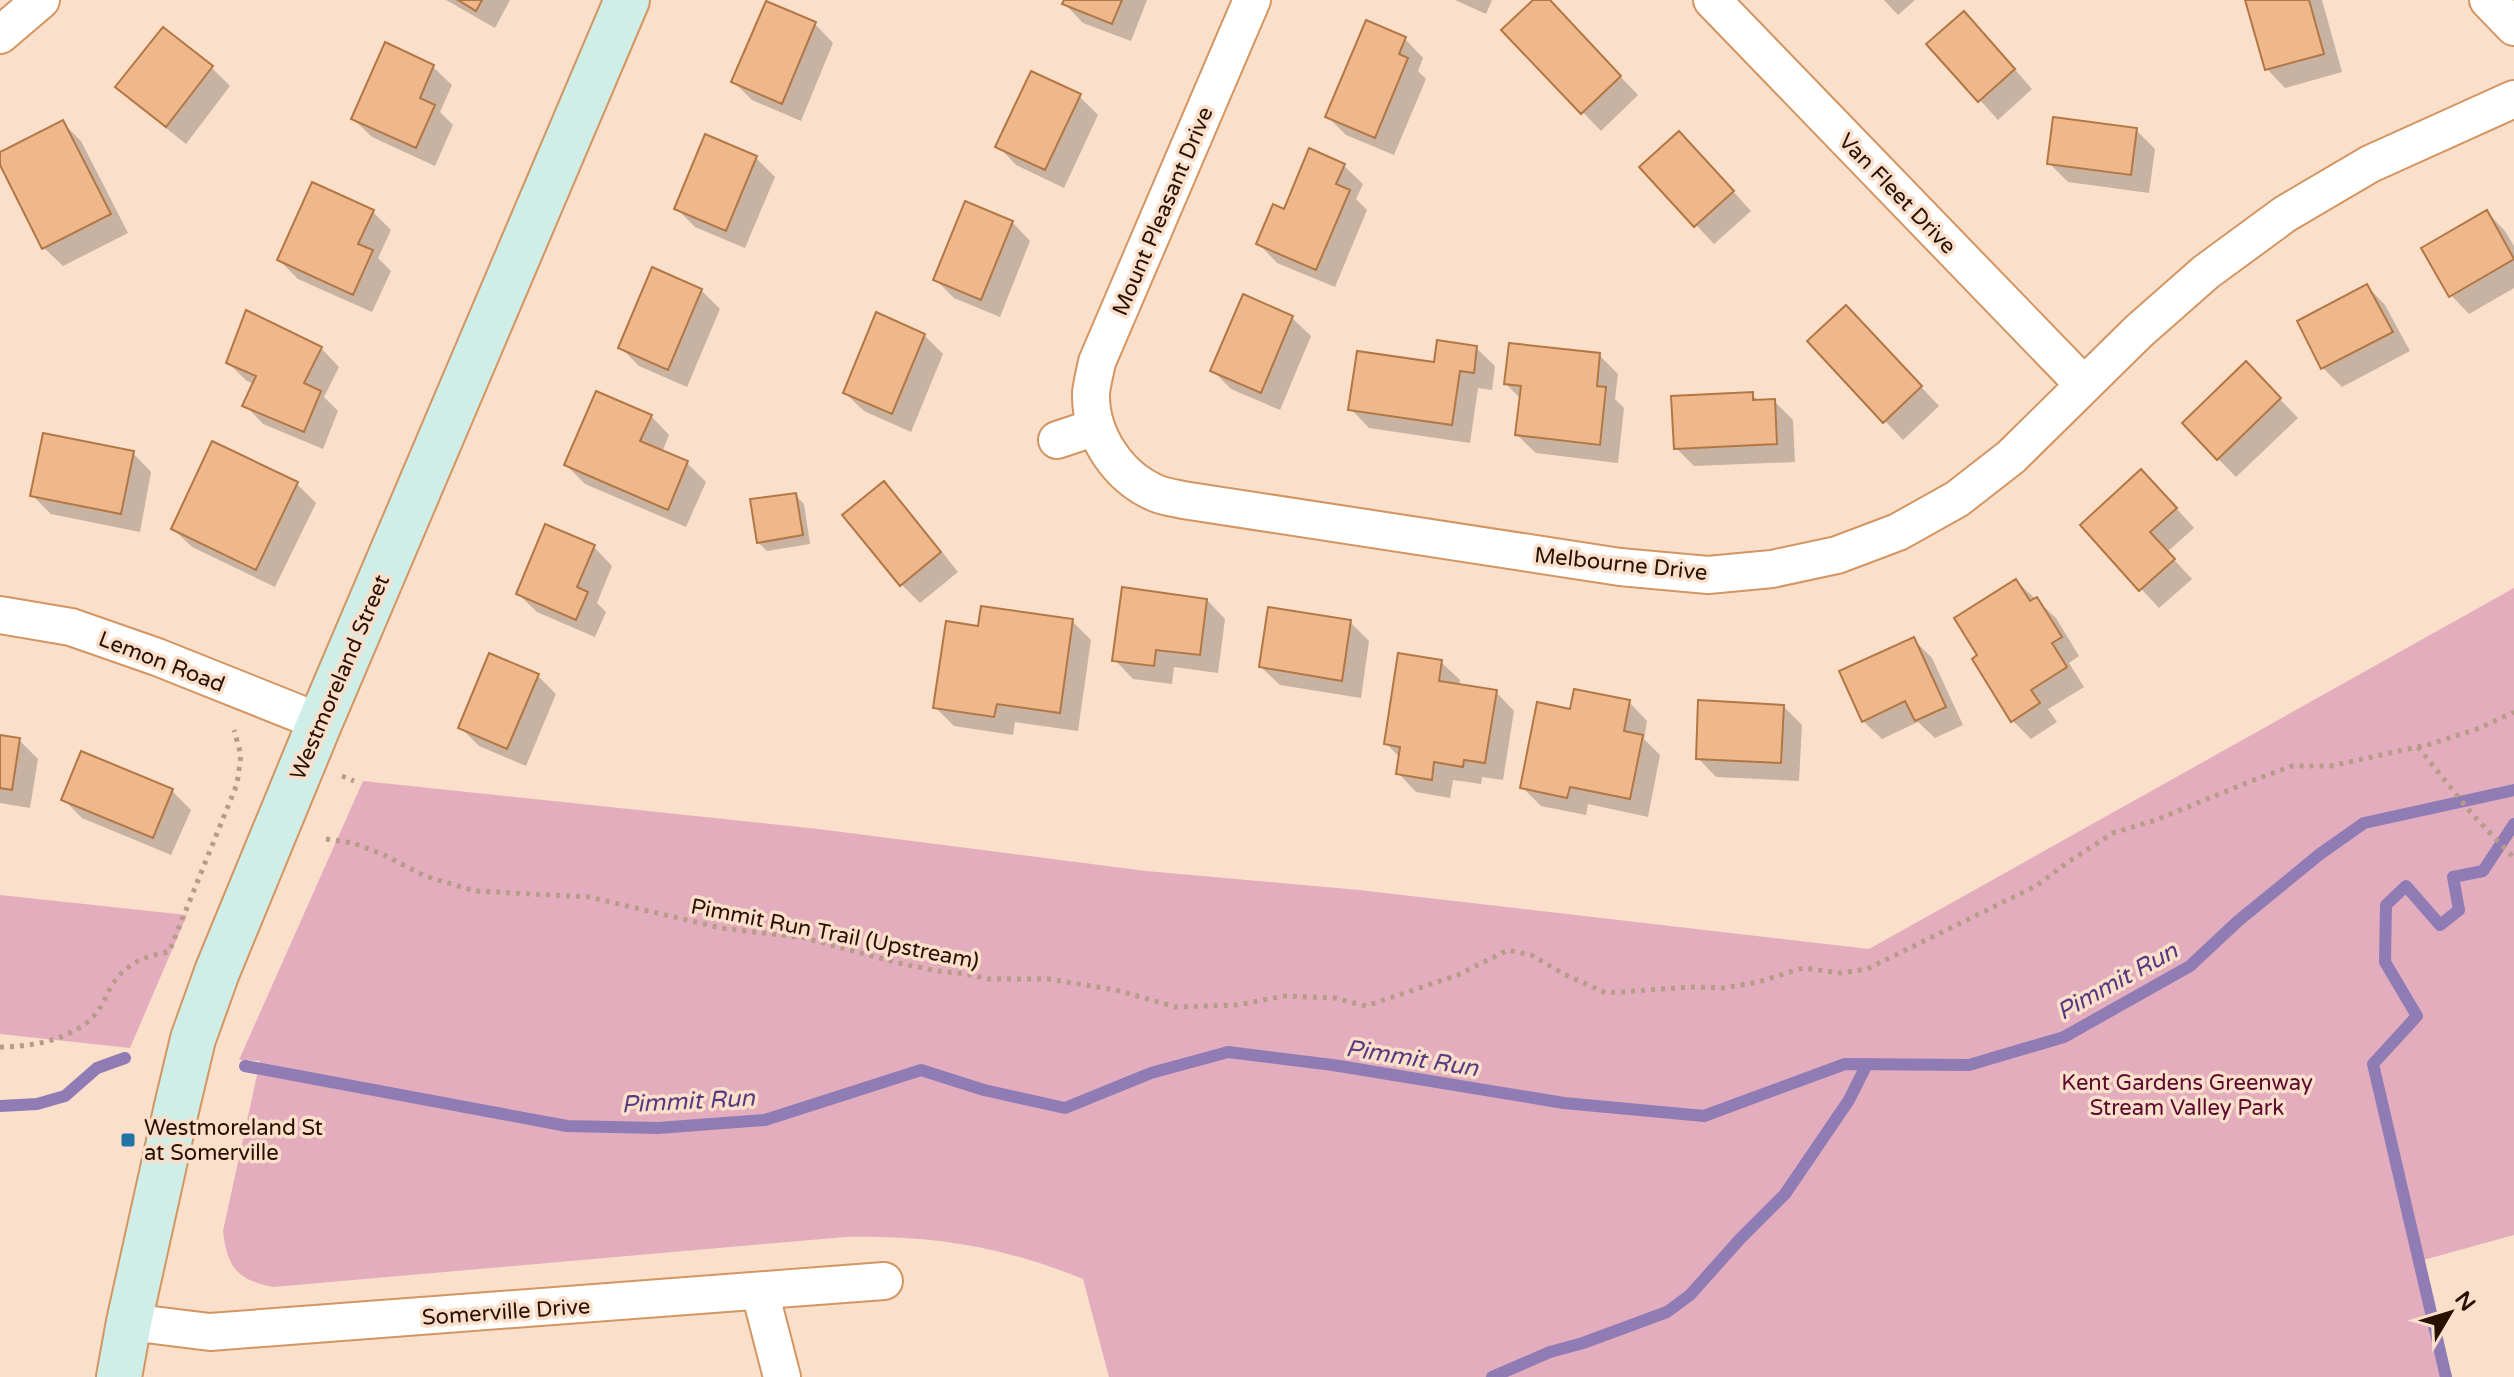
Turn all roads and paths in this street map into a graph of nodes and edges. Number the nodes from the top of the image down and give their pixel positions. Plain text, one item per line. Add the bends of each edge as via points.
1 (41, 0) edge
2 (627, 0) edge
3 (1252, 0) edge
4 (1712, 0) edge
5 (2488, 0) edge
6 (2514, 27) edge
7 (0, 35) edge
8 (2514, 99) edge
9 (2084, 385) junction
10 (1096, 427) junction
11 (1057, 440) dead end
12 (0, 615) edge
13 (2514, 712) edge
14 (320, 722) junction
15 (234, 730) dead end
16 (2417, 746) junction
17 (326, 839) dead end
18 (2514, 858) edge
19 (0, 1047) edge
20 (884, 1281) dead end
21 (760, 1292) junction
22 (129, 1322) junction
23 (119, 1377) edge
24 (782, 1377) edge

1 - 7 street
2 - 14 main road, Westmoreland Street
3 - 10 street, Mount Pleasant Drive via 1097,362 1091,393
4 - 9 street, Van Fleet Drive
5 - 6 street
8 - 9 street, Melbourne Drive via 2370,164 2285,214 2206,272
9 - 10 street, Melbourne Drive via 2011,457 1957,499 1898,532 1837,555 1708,575 1620,567 1183,500 1131,478 1110,455
10 - 11 street
12 - 14 street, Lemon Road via 71,627
13 - 16 path, Pimmit Run Trail (Upstream)
14 - 22 main road, Westmoreland Street via 193,1039
15 - 19 path via 241,755 237,784 169,952 132,963 83,1025 67,1034
16 - 17 path, Pimmit Run Trail (Upstream) via 2331,766 2292,766 2113,833 2036,886 1867,969 1841,973 1803,968 1723,988 1606,993 1531,955 1508,950 1458,975 1366,1006 1335,998 1284,996 1237,1005 1176,1007 1048,979 989,979 937,971 805,938 721,928 589,897 475,891 425,876 353,843
16 - 18 path
20 - 21 street, Somerville Drive
21 - 22 street, Somerville Drive via 210,1332
21 - 24 street
22 - 23 main road, Westmoreland Street

